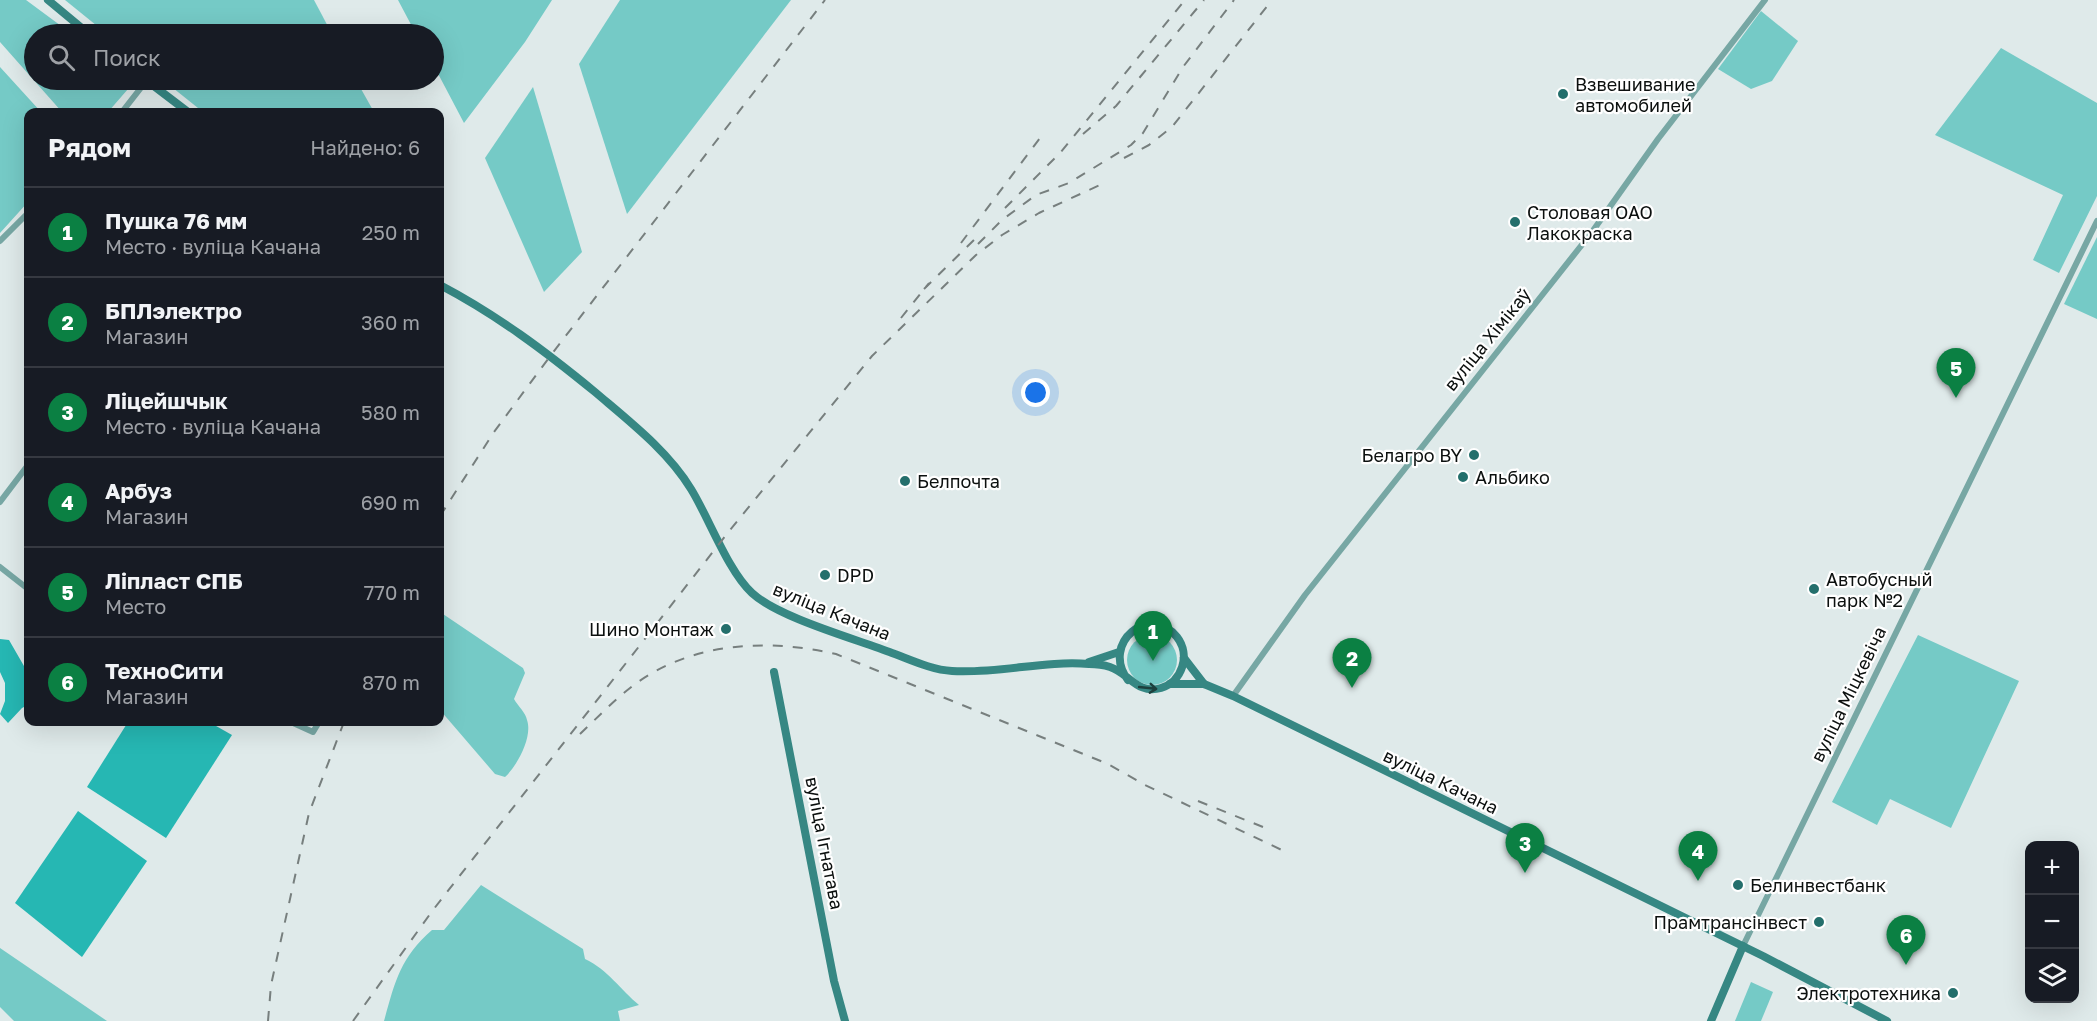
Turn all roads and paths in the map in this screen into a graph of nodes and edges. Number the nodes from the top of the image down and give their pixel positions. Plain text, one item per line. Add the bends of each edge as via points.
1 (48, 0) edge
2 (1765, 0) edge
3 (76, 24) edge
4 (138, 90) edge
5 (159, 90) edge
6 (125, 108) edge
7 (183, 108) edge
8 (24, 217) edge
9 (2097, 221) edge
10 (0, 241) edge
11 (444, 287) edge
12 (24, 470) edge
13 (0, 502) edge
14 (0, 567) edge
15 (24, 586) edge
16 (1119, 652) junction
17 (1184, 658) junction
18 (1086, 663) junction
19 (774, 672) dead end
20 (1128, 680) junction
21 (1169, 684) junction
22 (1204, 684) junction
23 (1233, 696) junction
24 (300, 726) edge
25 (317, 726) edge
26 (1743, 946) junction
27 (844, 1021) edge
28 (1711, 1021) edge
29 (1887, 1021) edge

1 - 3 main road
2 - 23 street, вуліца Хімікаў via 1592,232 1305,595
4 - 6 street
5 - 7 main road
8 - 10 street
9 - 26 street, вуліца Міцкевіча
11 - 18 main road, вуліца Качана via 525,336 622,414 680,473 742,581 761,601 913,661 951,671
12 - 13 street
14 - 15 street
16 - 17 main road, вуліца Качана via 1132,631 1154,625 1175,635
16 - 18 main road, вуліца Качана
16 - 20 main road
17 - 21 main road via 1180,673
17 - 22 main road, вуліца Качана
18 - 20 main road, вуліца Качана via 1111,667
19 - 27 main road, вуліца Ігнатава
20 -> 21 main road, вуліца Качана via 1148,689
21 - 22 main road, вуліца Качана
22 - 23 main road, вуліца Качана
23 - 26 main road, вуліца Качана
24 - 25 street via 313,732
26 - 28 main road, вуліца Міцкевіча
26 - 29 main road, вуліца Качана

